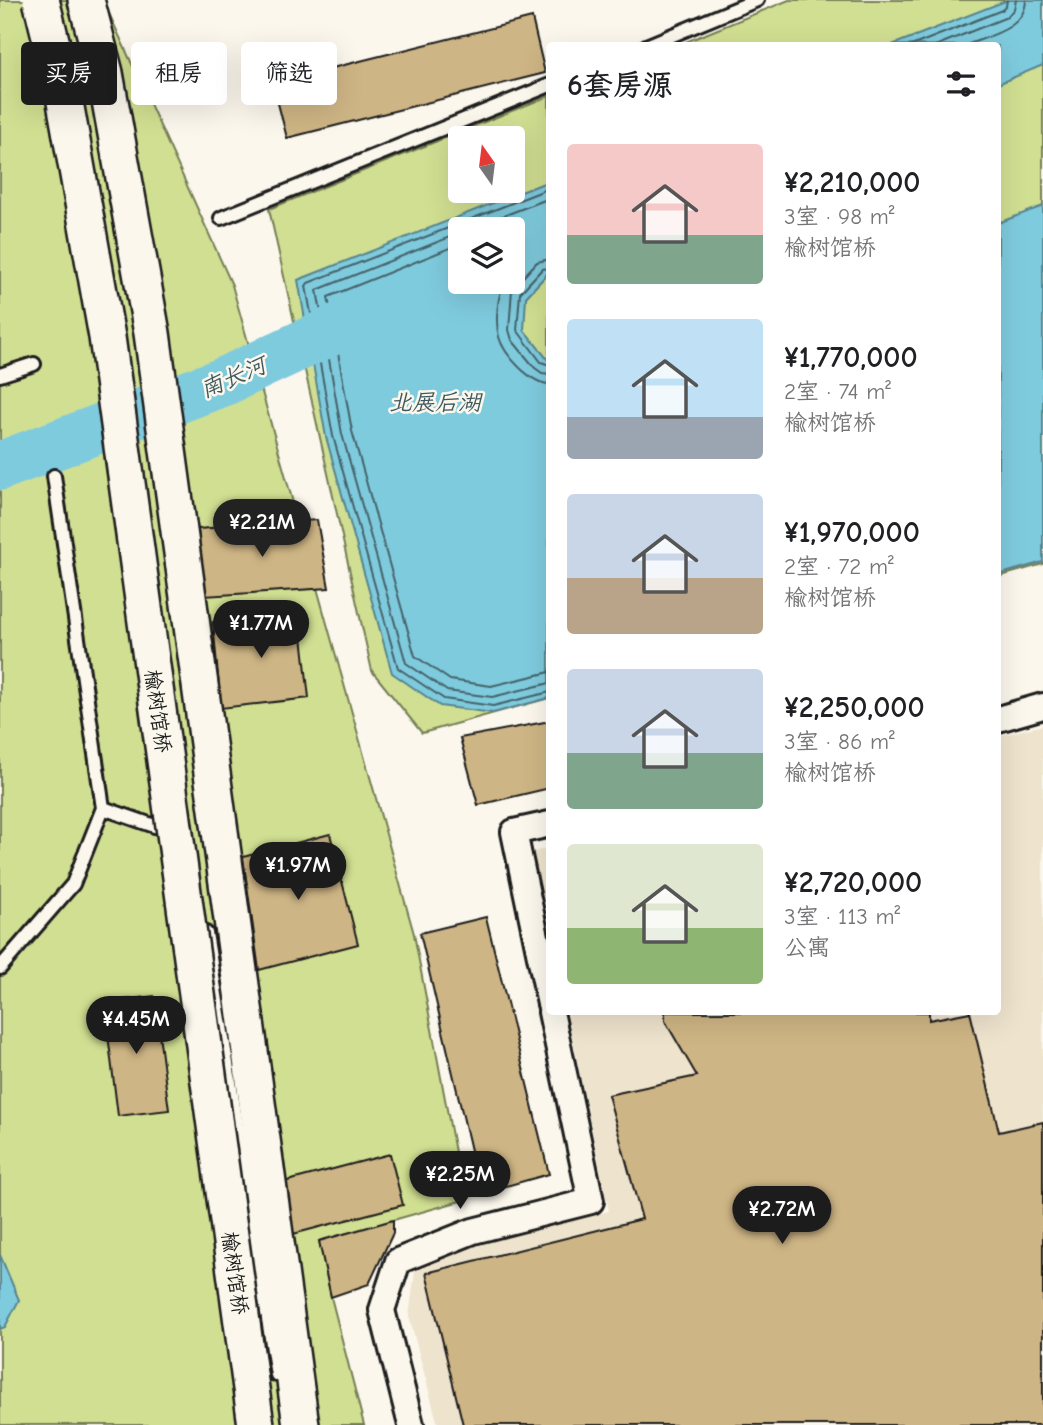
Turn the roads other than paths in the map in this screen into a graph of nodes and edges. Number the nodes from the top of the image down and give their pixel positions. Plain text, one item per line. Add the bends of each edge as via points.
1 (41, 0) edge
2 (86, 0) edge
3 (757, 0) edge
4 (656, 42) edge
5 (546, 87) edge
6 (222, 218) dead end
7 (34, 364) dead end
8 (0, 375) edge
9 (54, 477) dead end
10 (1043, 706) edge
11 (1001, 718) edge
12 (103, 808) junction
13 (546, 825) edge
14 (191, 838) dead end
15 (204, 919) dead end
16 (0, 968) edge
17 (546, 985) edge
18 (552, 1015) edge
19 (288, 1406) edge
20 (256, 1425) edge
21 (293, 1425) edge
22 (411, 1425) edge

1 - 20 main road, 榆树馆桥, bridge via 62,85 107,337
2 - 19 main road, 榆树馆桥 via 105,73 152,333
3 - 4 lane
5 - 6 lane
7 - 8 lane
9 - 12 lane
10 - 11 street
12 - 14 lane
12 - 16 lane via 73,884
13 - 17 street via 514,832
15 - 19 lane
18 - 22 street via 591,1201 472,1231 398,1261 382,1310
19 - 21 lane

